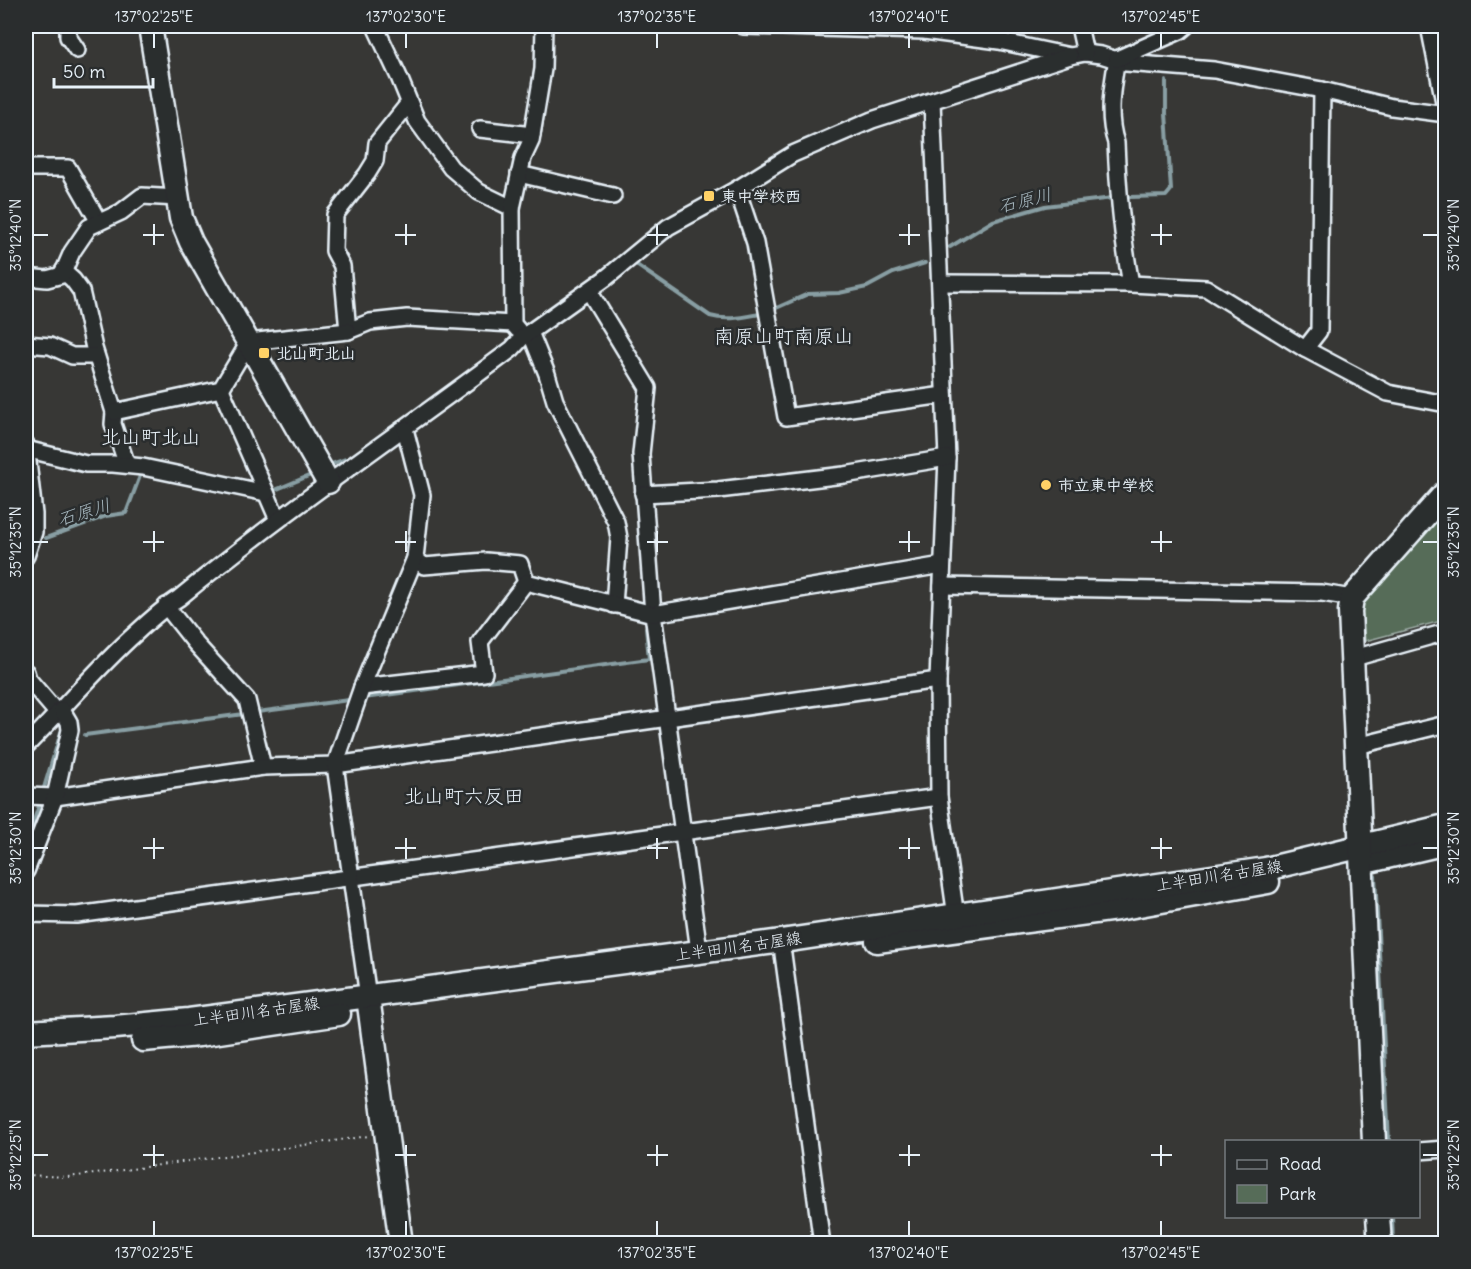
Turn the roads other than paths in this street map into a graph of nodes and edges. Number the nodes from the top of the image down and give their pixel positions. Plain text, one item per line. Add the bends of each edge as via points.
1 (68, 26) edge
2 (150, 26) edge
3 (375, 26) edge
4 (544, 26) edge
5 (744, 26) edge
6 (1078, 26) edge
7 (1186, 26) edge
8 (1429, 26) edge
9 (77, 50) dead end
10 (1077, 55) junction
11 (1117, 59) junction
12 (1322, 90) junction
13 (932, 101) junction
14 (409, 104) junction
15 (1446, 113) edge
16 (480, 129) dead end
17 (532, 135) junction
18 (26, 168) edge
19 (519, 174) junction
20 (736, 189) junction
21 (613, 196) dead end
22 (178, 198) junction
23 (512, 208) junction
24 (99, 222) junction
25 (63, 271) junction
26 (26, 276) edge
27 (940, 283) junction
28 (1131, 284) junction
29 (589, 291) junction
30 (513, 324) junction
31 (348, 331) junction
32 (527, 335) junction
33 (249, 342) junction
34 (26, 344) edge
35 (1305, 349) junction
36 (96, 356) junction
37 (221, 389) junction
38 (944, 395) junction
39 (1446, 404) edge
40 (114, 412) junction
41 (405, 429) junction
42 (26, 444) edge
43 (26, 449) edge
44 (946, 458) junction
45 (127, 465) junction
46 (328, 482) junction
47 (1446, 492) edge
48 (266, 493) junction
49 (643, 495) junction
50 (278, 520) junction
51 (26, 556) edge
52 (415, 558) junction
53 (942, 565) junction
54 (526, 582) junction
55 (942, 586) junction
56 (1352, 598) junction
57 (614, 604) junction
58 (166, 606) junction
59 (653, 614) junction
60 (1446, 632) edge
61 (1354, 658) junction
62 (26, 672) edge
63 (938, 680) junction
64 (362, 687) junction
65 (60, 712) junction
66 (667, 718) junction
67 (1446, 724) edge
68 (26, 746) edge
69 (1357, 746) junction
70 (335, 765) junction
71 (262, 767) junction
72 (26, 796) edge
73 (939, 796) junction
74 (56, 797) junction
75 (1446, 826) edge
76 (681, 833) junction
77 (1446, 843) edge
78 (1361, 855) junction
79 (26, 871) edge
80 (351, 879) junction
81 (26, 914) edge
82 (956, 922) junction
83 (699, 951) junction
84 (783, 954) junction
85 (368, 1003) junction
86 (26, 1032) edge
87 (26, 1047) edge
88 (1374, 1140) edge
89 (1446, 1149) edge
90 (1420, 1151) edge
91 (1378, 1218) edge
92 (401, 1244) edge
93 (822, 1244) edge
94 (1380, 1244) edge

1 - 9 street via 68,37
2 - 22 main road
3 - 14 street
4 - 17 street via 543,69
5 - 10 street via 924,30
6 - 10 street
7 - 11 street
8 - 15 street
10 - 11 street
10 - 13 street
11 - 12 street via 1214,70
11 - 28 street via 1111,89 1119,204
12 - 15 street
12 - 35 street via 1319,331
13 - 20 street via 872,120 793,154
13 - 27 street
14 - 23 street via 451,168 479,192
14 - 31 street via 377,143 375,161 335,215 334,251 342,267
16 - 17 street
17 - 19 street
18 - 24 street via 68,168
19 - 21 street
19 - 23 street
20 - 29 street via 668,227
20 - 38 street via 755,243 786,417
22 - 24 street via 142,196
22 - 33 main road via 190,242
23 - 30 street
24 - 25 street via 89,227
25 - 26 street via 62,275 47,279
25 - 36 street via 81,291
27 - 28 street
27 - 38 street
28 - 35 street via 1206,288
29 - 32 street
29 - 49 street via 648,388 641,454
30 - 31 street via 407,318 370,322
30 - 32 street
31 - 33 street
32 - 41 street
32 - 57 street via 547,374 555,402 616,522 619,538
33 - 37 street
33 - 46 main road
34 - 36 street via 50,346 72,356
35 - 39 street via 1388,393
36 - 40 street
37 - 40 street
37 - 48 street
38 - 44 street
40 - 45 street via 113,424
41 - 46 street
41 - 52 street via 422,495
42 - 43 street
43 - 45 street via 86,464
43 - 51 street via 34,532
44 - 49 street via 844,475
44 - 53 street
45 - 48 street
46 - 50 street
47 - 56 main road
48 - 50 street
49 - 59 street
50 - 58 street
52 - 54 street via 424,566 486,561 520,564
52 - 64 street
53 - 55 street
53 - 59 street
54 - 57 street
54 - 64 street via 480,642 484,673
55 - 56 street via 1322,594
55 - 63 street
56 - 61 main road
57 - 59 street
58 - 65 street via 112,655
58 - 71 street via 247,700
59 - 66 street
60 - 61 street
61 - 69 main road
62 - 65 street via 28,679
63 - 66 street
63 - 73 street
64 - 70 street
65 - 68 street
65 - 74 street via 69,722 70,730
66 - 70 street
66 - 76 street
67 - 69 street
69 - 78 main road
70 - 71 street
70 - 80 street
71 - 74 street
72 - 74 street
73 - 76 street
73 - 82 street
74 - 79 street
75 - 78 main road, 上半田川名古屋線
76 - 80 street
76 - 83 street
77 - 78 main road, 上半田川名古屋線
78 - 82 main road, 上半田川名古屋線
78 - 88 main road
80 - 81 street via 77,915
80 - 85 street
82 - 83 main road, 上半田川名古屋線
82 - 84 main road, 上半田川名古屋線
83 - 85 main road, 上半田川名古屋線
84 - 85 main road, 上半田川名古屋線
84 - 93 street
85 - 86 main road, 上半田川名古屋線 via 302,1004 189,1020
85 - 87 main road, 上半田川名古屋線 via 199,1035
85 - 92 main road
89 - 90 street
91 - 94 main road

